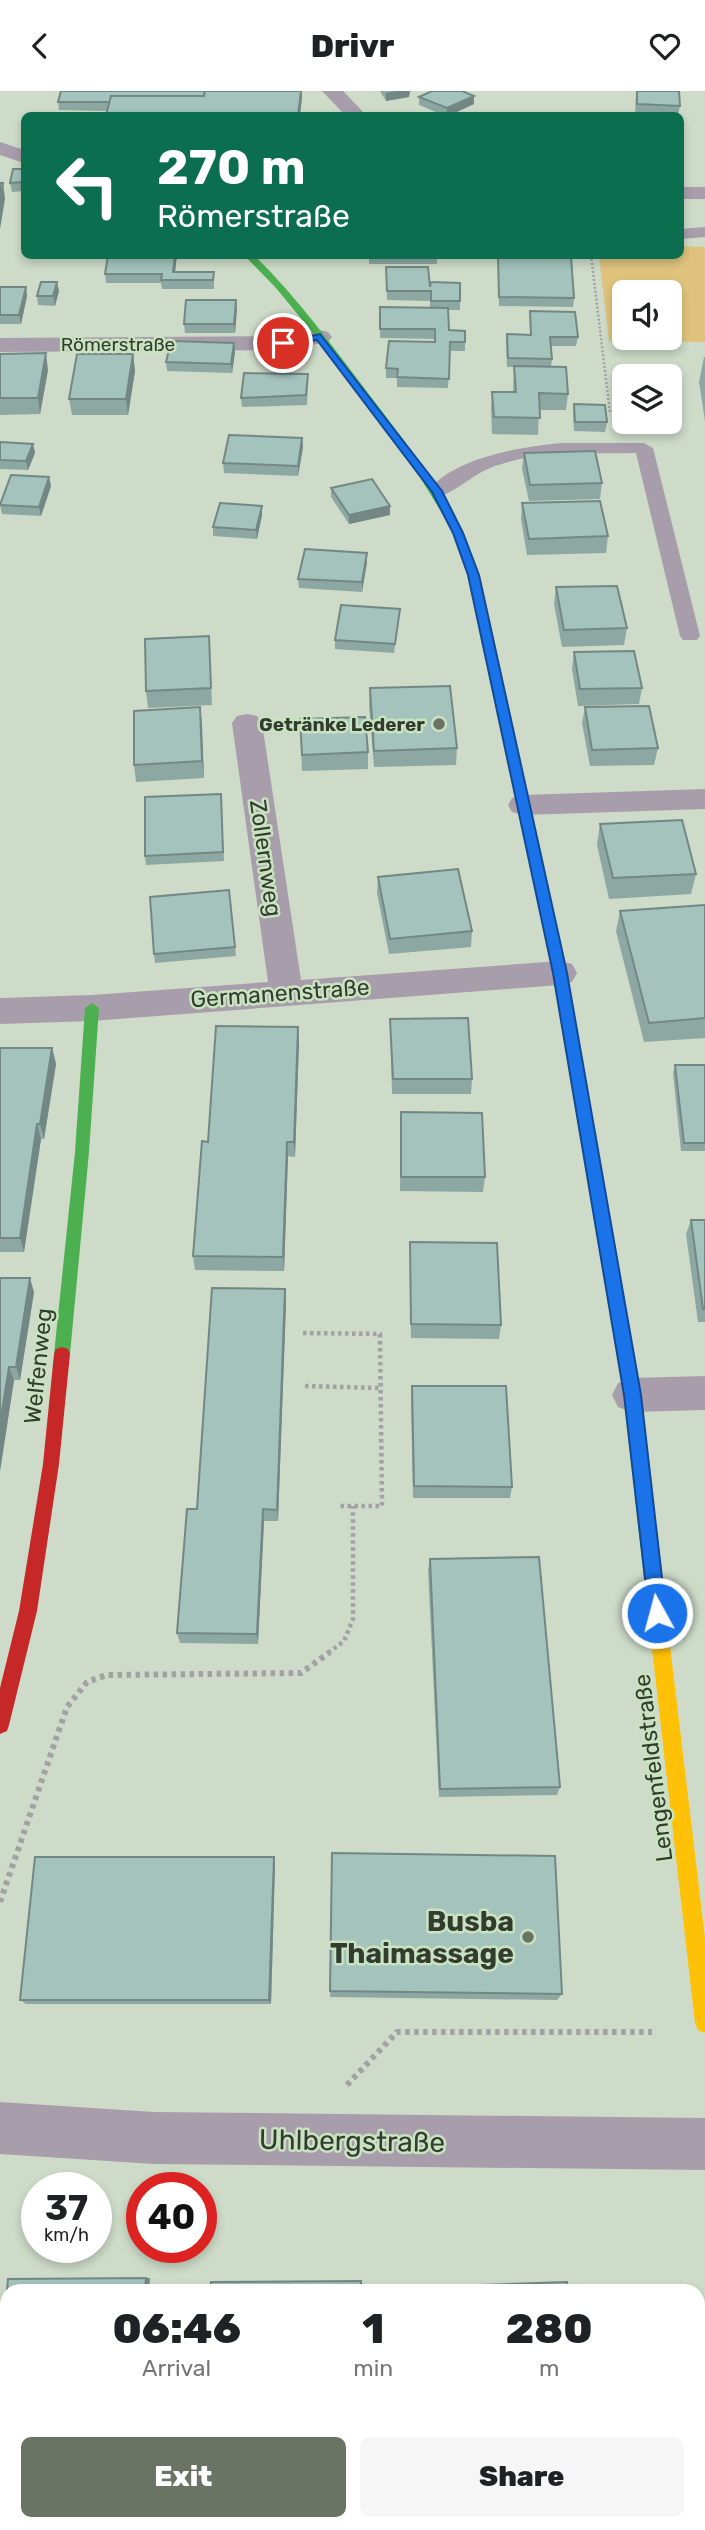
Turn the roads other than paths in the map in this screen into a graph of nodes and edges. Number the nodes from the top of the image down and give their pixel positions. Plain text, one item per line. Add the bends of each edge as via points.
1 (332, 91) edge
2 (353, 112) edge
3 (0, 148) edge
4 (21, 156) edge
5 (684, 193) edge
6 (705, 193) edge
7 (705, 232) edge
8 (684, 234) edge
9 (252, 259) edge
10 (320, 337) junction
11 (0, 345) edge
12 (437, 491) junction
13 (690, 636) dead end
14 (247, 723) dead end
15 (705, 799) edge
16 (523, 805) junction
17 (560, 973) junction
18 (286, 993) junction
19 (92, 1008) junction
20 (0, 1011) edge
21 (705, 1393) edge
22 (632, 1395) junction
23 (0, 1725) edge
24 (705, 2023) edge
25 (0, 2128) edge
26 (705, 2144) edge

1 - 2 street
3 - 4 street
5 - 6 street
7 - 8 lane
9 - 10 street, Lengenfeldstraße via 280,284
10 - 11 street, Römerstraße via 283,343
10 - 12 street, Lengenfeldstraße
12 - 13 lane via 495,458 523,451 644,447
12 - 16 street, Lengenfeldstraße via 474,575
14 - 18 street, Zollernweg
15 - 16 street
16 - 17 street, Lengenfeldstraße
17 - 18 street, Germanenstraße
17 - 22 street, Lengenfeldstraße
18 - 19 street, Germanenstraße
19 - 20 street, Germanenstraße
19 - 23 street, Welfenweg via 51,1464 28,1611
21 - 22 street
22 - 24 street, Lengenfeldstraße
25 - 26 street, Uhlbergstraße via 154,2139

